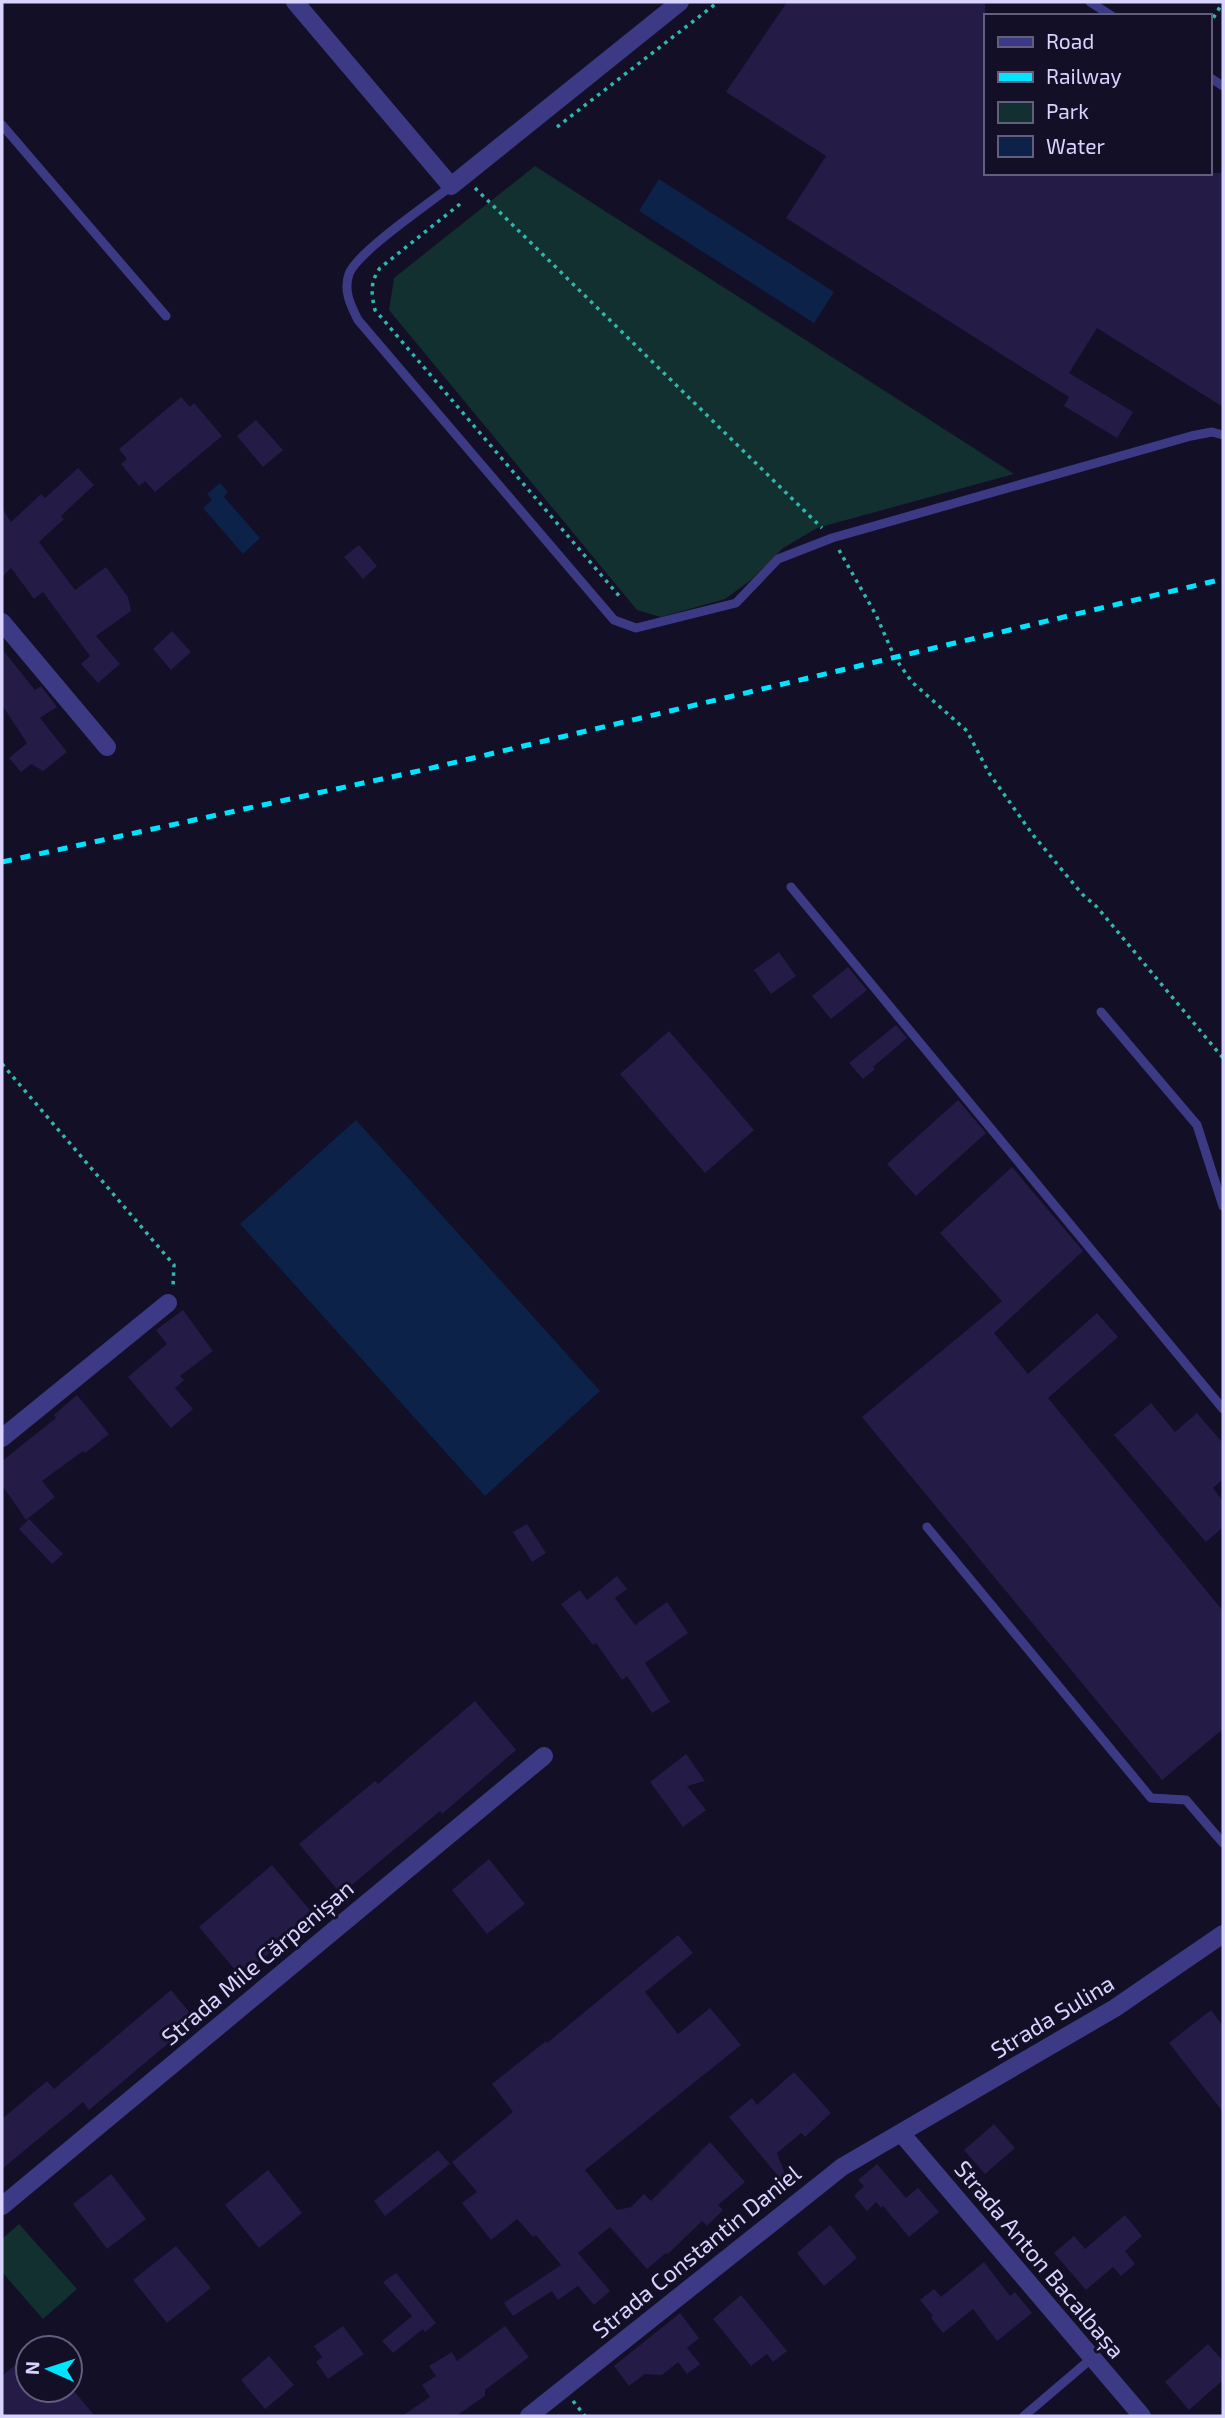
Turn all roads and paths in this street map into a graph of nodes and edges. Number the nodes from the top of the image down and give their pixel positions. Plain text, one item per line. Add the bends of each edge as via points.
1 (295, 2) edge
2 (680, 2) edge
3 (718, 2) edge
4 (1090, 2) edge
5 (1223, 2) edge
6 (1109, 14) edge
7 (1211, 22) edge
8 (2, 125) edge
9 (551, 132) dead end
10 (485, 183) dead end
11 (452, 186) junction
12 (466, 199) dead end
13 (166, 316) dead end
14 (1223, 435) edge
15 (832, 538) junction
16 (620, 597) dead end
17 (2, 622) edge
18 (107, 747) dead end
19 (791, 887) dead end
20 (1101, 1012) dead end
21 (1223, 1058) edge
22 (2, 1064) edge
23 (1223, 1206) edge
24 (168, 1303) joint
25 (1223, 1409) edge
26 (2, 1438) edge
27 (926, 1527) dead end
28 (544, 1756) dead end
29 (1223, 1843) edge
30 (1223, 1934) edge
31 (901, 2133) junction
32 (2, 2206) edge
33 (1093, 2358) junction
34 (529, 2416) edge
35 (1024, 2416) edge
36 (1142, 2416) edge

1 - 11 street
2 - 11 street
3 - 9 path
4 - 6 lane
5 - 7 path
8 - 13 lane
10 - 15 path via 477,190
11 - 15 lane via 365,253 349,273 347,299 358,320 614,620 636,628 736,603 778,559
12 - 16 path via 380,268 371,287 375,310
14 - 15 lane via 1191,436
15 - 21 path via 912,682 967,731 989,773 1033,835
17 - 18 street
19 - 25 lane
20 - 23 lane via 1197,1125
22 - 24 path via 174,1265
24 - 26 street
27 - 29 lane via 1151,1798 1186,1800
28 - 32 street, Strada Mile Cărpenișan
30 - 31 street, Strada Sulina via 1115,2008
31 - 33 street, Strada Anton Bacalbașa
31 - 34 street, Strada Constantin Daniel via 813,2188
33 - 35 lane
33 - 36 street, Strada Anton Bacalbașa

